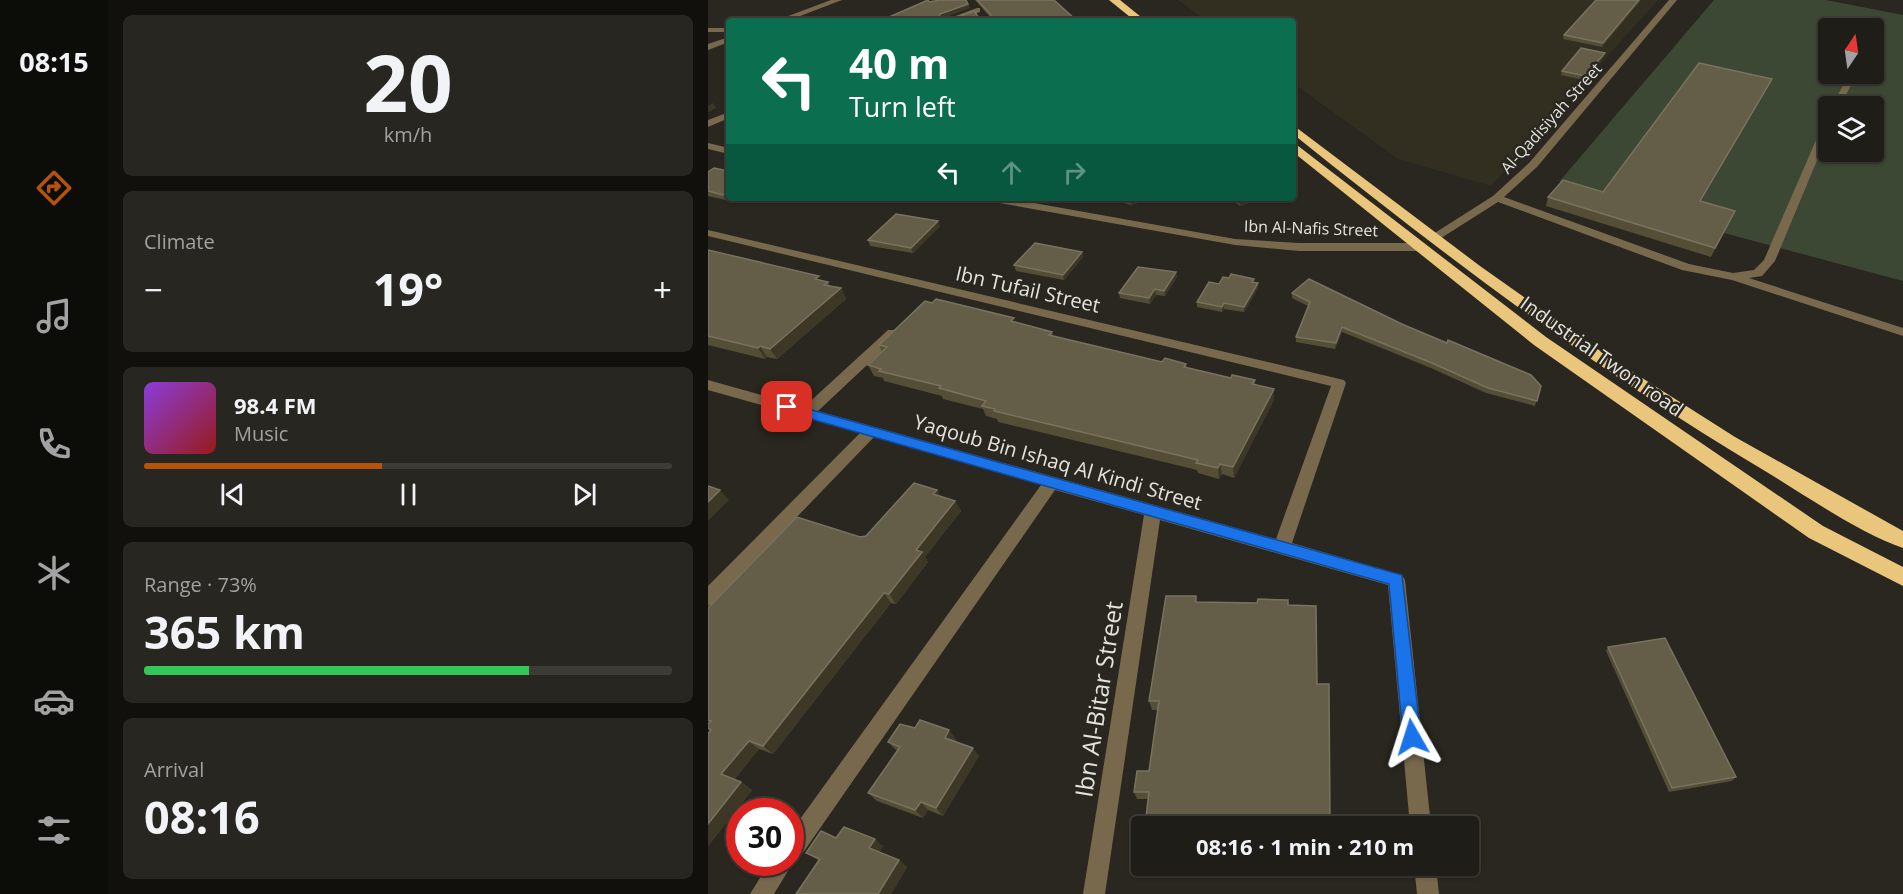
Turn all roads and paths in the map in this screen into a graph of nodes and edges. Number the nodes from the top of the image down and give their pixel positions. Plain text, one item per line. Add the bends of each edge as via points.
1 (838, 0) edge
2 (970, 0) edge
3 (1114, 0) edge
4 (1131, 0) edge
5 (1673, 0) edge
6 (1152, 17) dead end
7 (787, 18) edge
8 (959, 18) edge
9 (1137, 18) edge
10 (708, 30) edge
11 (726, 30) edge
12 (726, 40) edge
13 (708, 47) edge
14 (726, 116) edge
15 (708, 124) edge
16 (1296, 131) edge
17 (708, 146) edge
18 (1818, 147) edge
19 (1296, 148) edge
20 (726, 150) edge
21 (1497, 198) junction
22 (1008, 201) edge
23 (1041, 201) edge
24 (1034, 205) junction
25 (708, 232) edge
26 (1427, 242) junction
27 (1733, 278) junction
28 (942, 288) junction
29 (925, 304) edge
30 (900, 327) edge
31 (1903, 333) edge
32 (708, 385) edge
33 (807, 413) junction
34 (871, 431) junction
35 (1052, 482) junction
36 (1153, 511) junction
37 (1903, 540) edge
38 (1282, 547) junction
39 (1903, 577) edge
40 (708, 598) edge
41 (1420, 816) edge
42 (804, 832) edge
43 (773, 876) edge
44 (1426, 876) edge
45 (761, 894) edge
46 (1094, 894) edge
47 (1428, 894) edge

1 - 7 street
2 - 8 street via 980,13
3 - 9 highway
4 - 6 highway
5 - 21 street, Al-Qadisiyah Street via 1540,157
10 - 11 street
12 - 13 street
14 - 15 street
16 - 26 highway, Industrial Twon road
17 - 20 street
18 - 27 street via 1769,261 1758,273
19 - 26 highway, Industrial Twon road
21 - 26 street, Al-Qadisiyah Street
21 - 27 street via 1686,267
22 - 24 street, Ibn Al-Nafis Street
23 - 24 street
24 - 26 street, Ibn Al-Nafis Street via 1235,242 1299,247
25 - 28 street, Ibn Tufail Street
26 - 37 highway, Industrial Twon road via 1671,407
26 - 39 highway, Industrial Twon road via 1540,341 1816,532
27 - 31 street
28 - 29 street
28 - 38 street, Ibn Tufail Street via 1339,383
30 - 33 street
32 - 33 street, Yaqoub Bin Ishaq Al Kindi Street
33 - 34 street, Yaqoub Bin Ishaq Al Kindi Street
34 - 35 street, Yaqoub Bin Ishaq Al Kindi Street
34 - 40 street
35 - 36 street, Yaqoub Bin Ishaq Al Kindi Street
35 - 42 street
36 - 38 street, Yaqoub Bin Ishaq Al Kindi Street
36 - 46 street, Ibn Al-Bitar Street
38 - 41 street, Yaqoub Bin Ishaq Al Kindi Street via 1396,580
43 - 45 street
44 - 47 street

